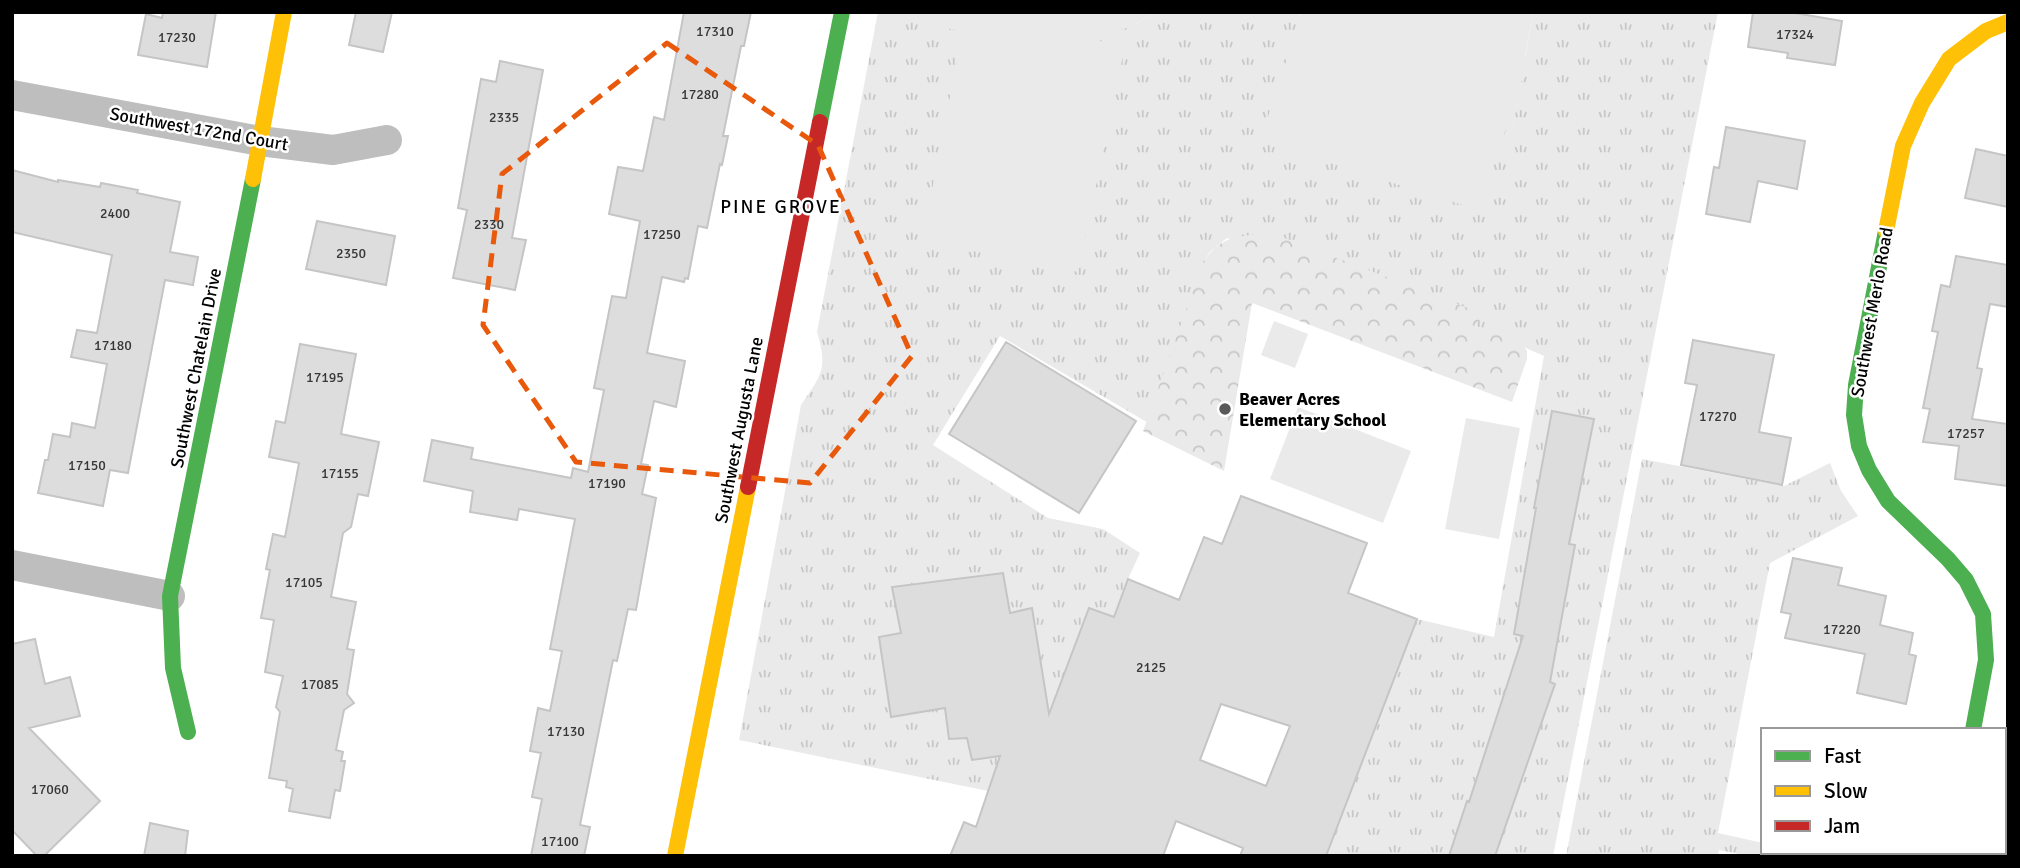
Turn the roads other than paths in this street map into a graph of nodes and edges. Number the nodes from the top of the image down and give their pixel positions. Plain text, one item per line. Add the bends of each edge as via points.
1 (284, 12) edge
2 (842, 12) edge
3 (2008, 22) edge
4 (12, 95) edge
5 (387, 140) dead end
6 (260, 141) junction
7 (12, 565) edge
8 (170, 596) junction
9 (1973, 728) edge
10 (188, 732) dead end
11 (675, 856) edge

1 - 6 street, Southwest Chatelain Drive
2 - 11 street, Southwest Augusta Lane
3 - 9 street, Southwest Merlo Road via 1986,31 1949,59 1903,146 1854,415 1859,446 1888,501 1966,580 1983,614 1986,660
4 - 6 street, Southwest 172nd Court
5 - 6 street, Southwest 172nd Court via 332,150
6 - 8 street, Southwest Chatelain Drive
7 - 8 street
8 - 10 street, Southwest Chatelain Drive via 173,668

